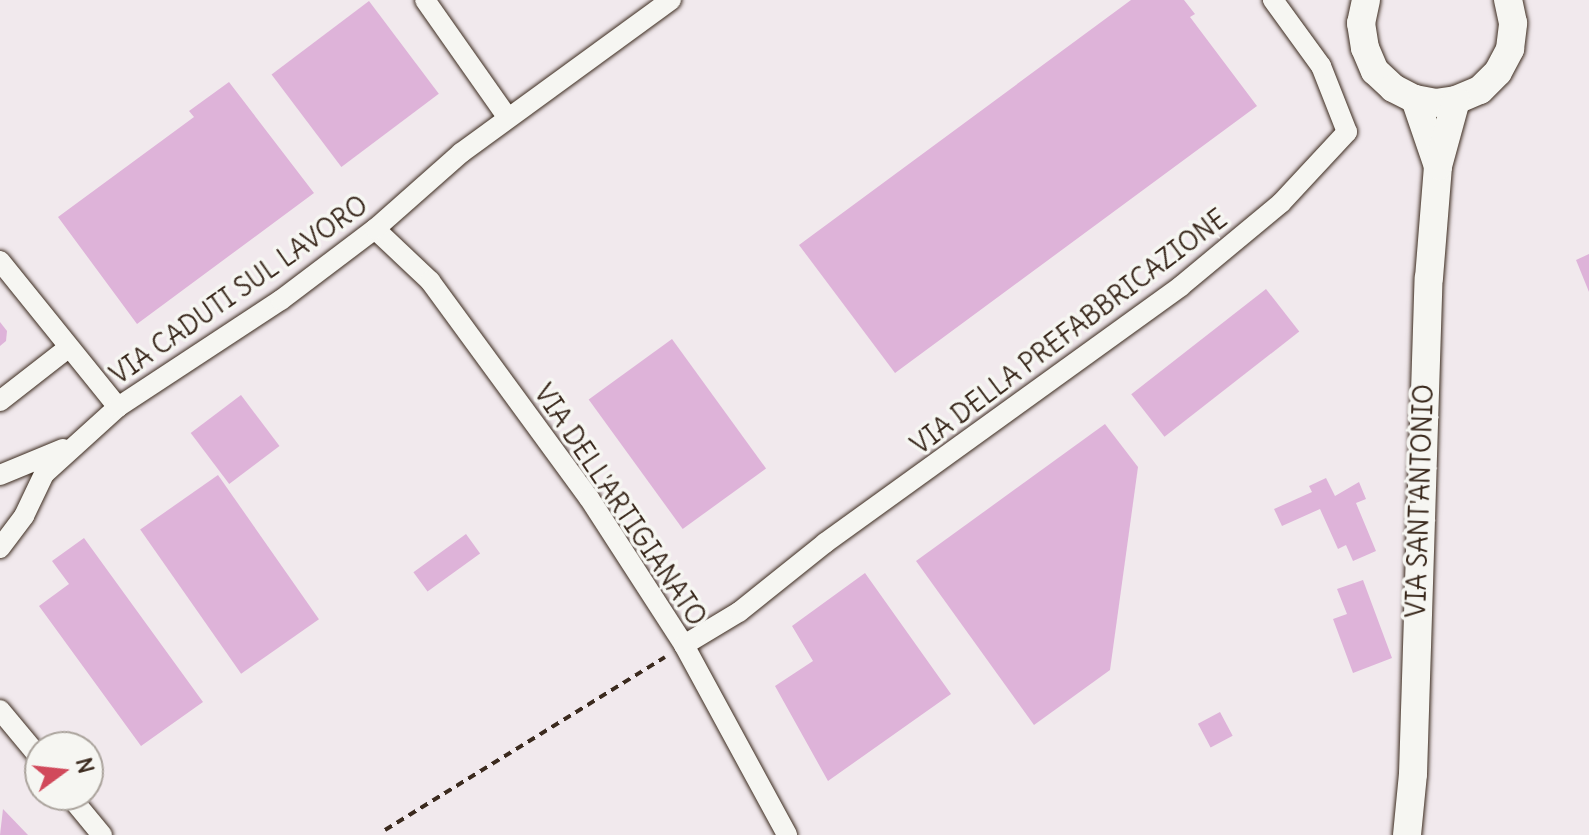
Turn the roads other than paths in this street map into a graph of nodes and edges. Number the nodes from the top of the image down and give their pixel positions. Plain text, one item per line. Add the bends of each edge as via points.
1 (425, 0) edge
2 (671, 0) edge
3 (1273, 0) edge
4 (1366, 0) edge
5 (1508, 0) edge
6 (1415, 99) junction
7 (1456, 100) junction
8 (508, 118) junction
9 (1438, 166) junction
10 (375, 229) junction
11 (0, 261) edge
12 (68, 348) junction
13 (0, 401) edge
14 (118, 407) junction
15 (74, 444) junction
16 (0, 475) edge
17 (0, 548) edge
18 (684, 645) junction
19 (0, 691) edge
20 (6, 716) edge
21 (24, 738) edge
22 (82, 811) edge
23 (102, 835) edge
24 (787, 835) edge
25 (1407, 835) edge

1 - 8 street
2 - 8 street, VIA CADUTI SUL LAVORO
3 - 18 street, VIA DELLA PREFABBRICAZIONE via 1321,66 1347,132 1281,203 1181,286 825,543 739,612
4 - 6 main road via 1361,23 1375,71
5 - 7 main road via 1513,23 1510,49 1480,90
6 - 7 main road
6 - 9 main road, VIA SANT'ANTONIO
7 - 9 main road, VIA SANT'ANTONIO
8 - 10 street, VIA CADUTI SUL LAVORO
9 - 25 main road, VIA SANT'ANTONIO via 1424,362
10 - 14 street, VIA CADUTI SUL LAVORO via 281,300
10 - 18 street, VIA DELL'ARTIGIANATO via 430,281 589,498
11 - 12 street
12 - 13 street
12 - 14 street
14 - 15 street, VIA CADUTI SUL LAVORO
15 - 16 street, VIA CADUTI SUL LAVORO
15 - 17 street, VIA CADUTI SUL LAVORO via 44,474 24,516
18 - 24 street, VIA DELL'ARTIGIANATO
19 - 20 street
20 - 21 street
22 - 23 street

